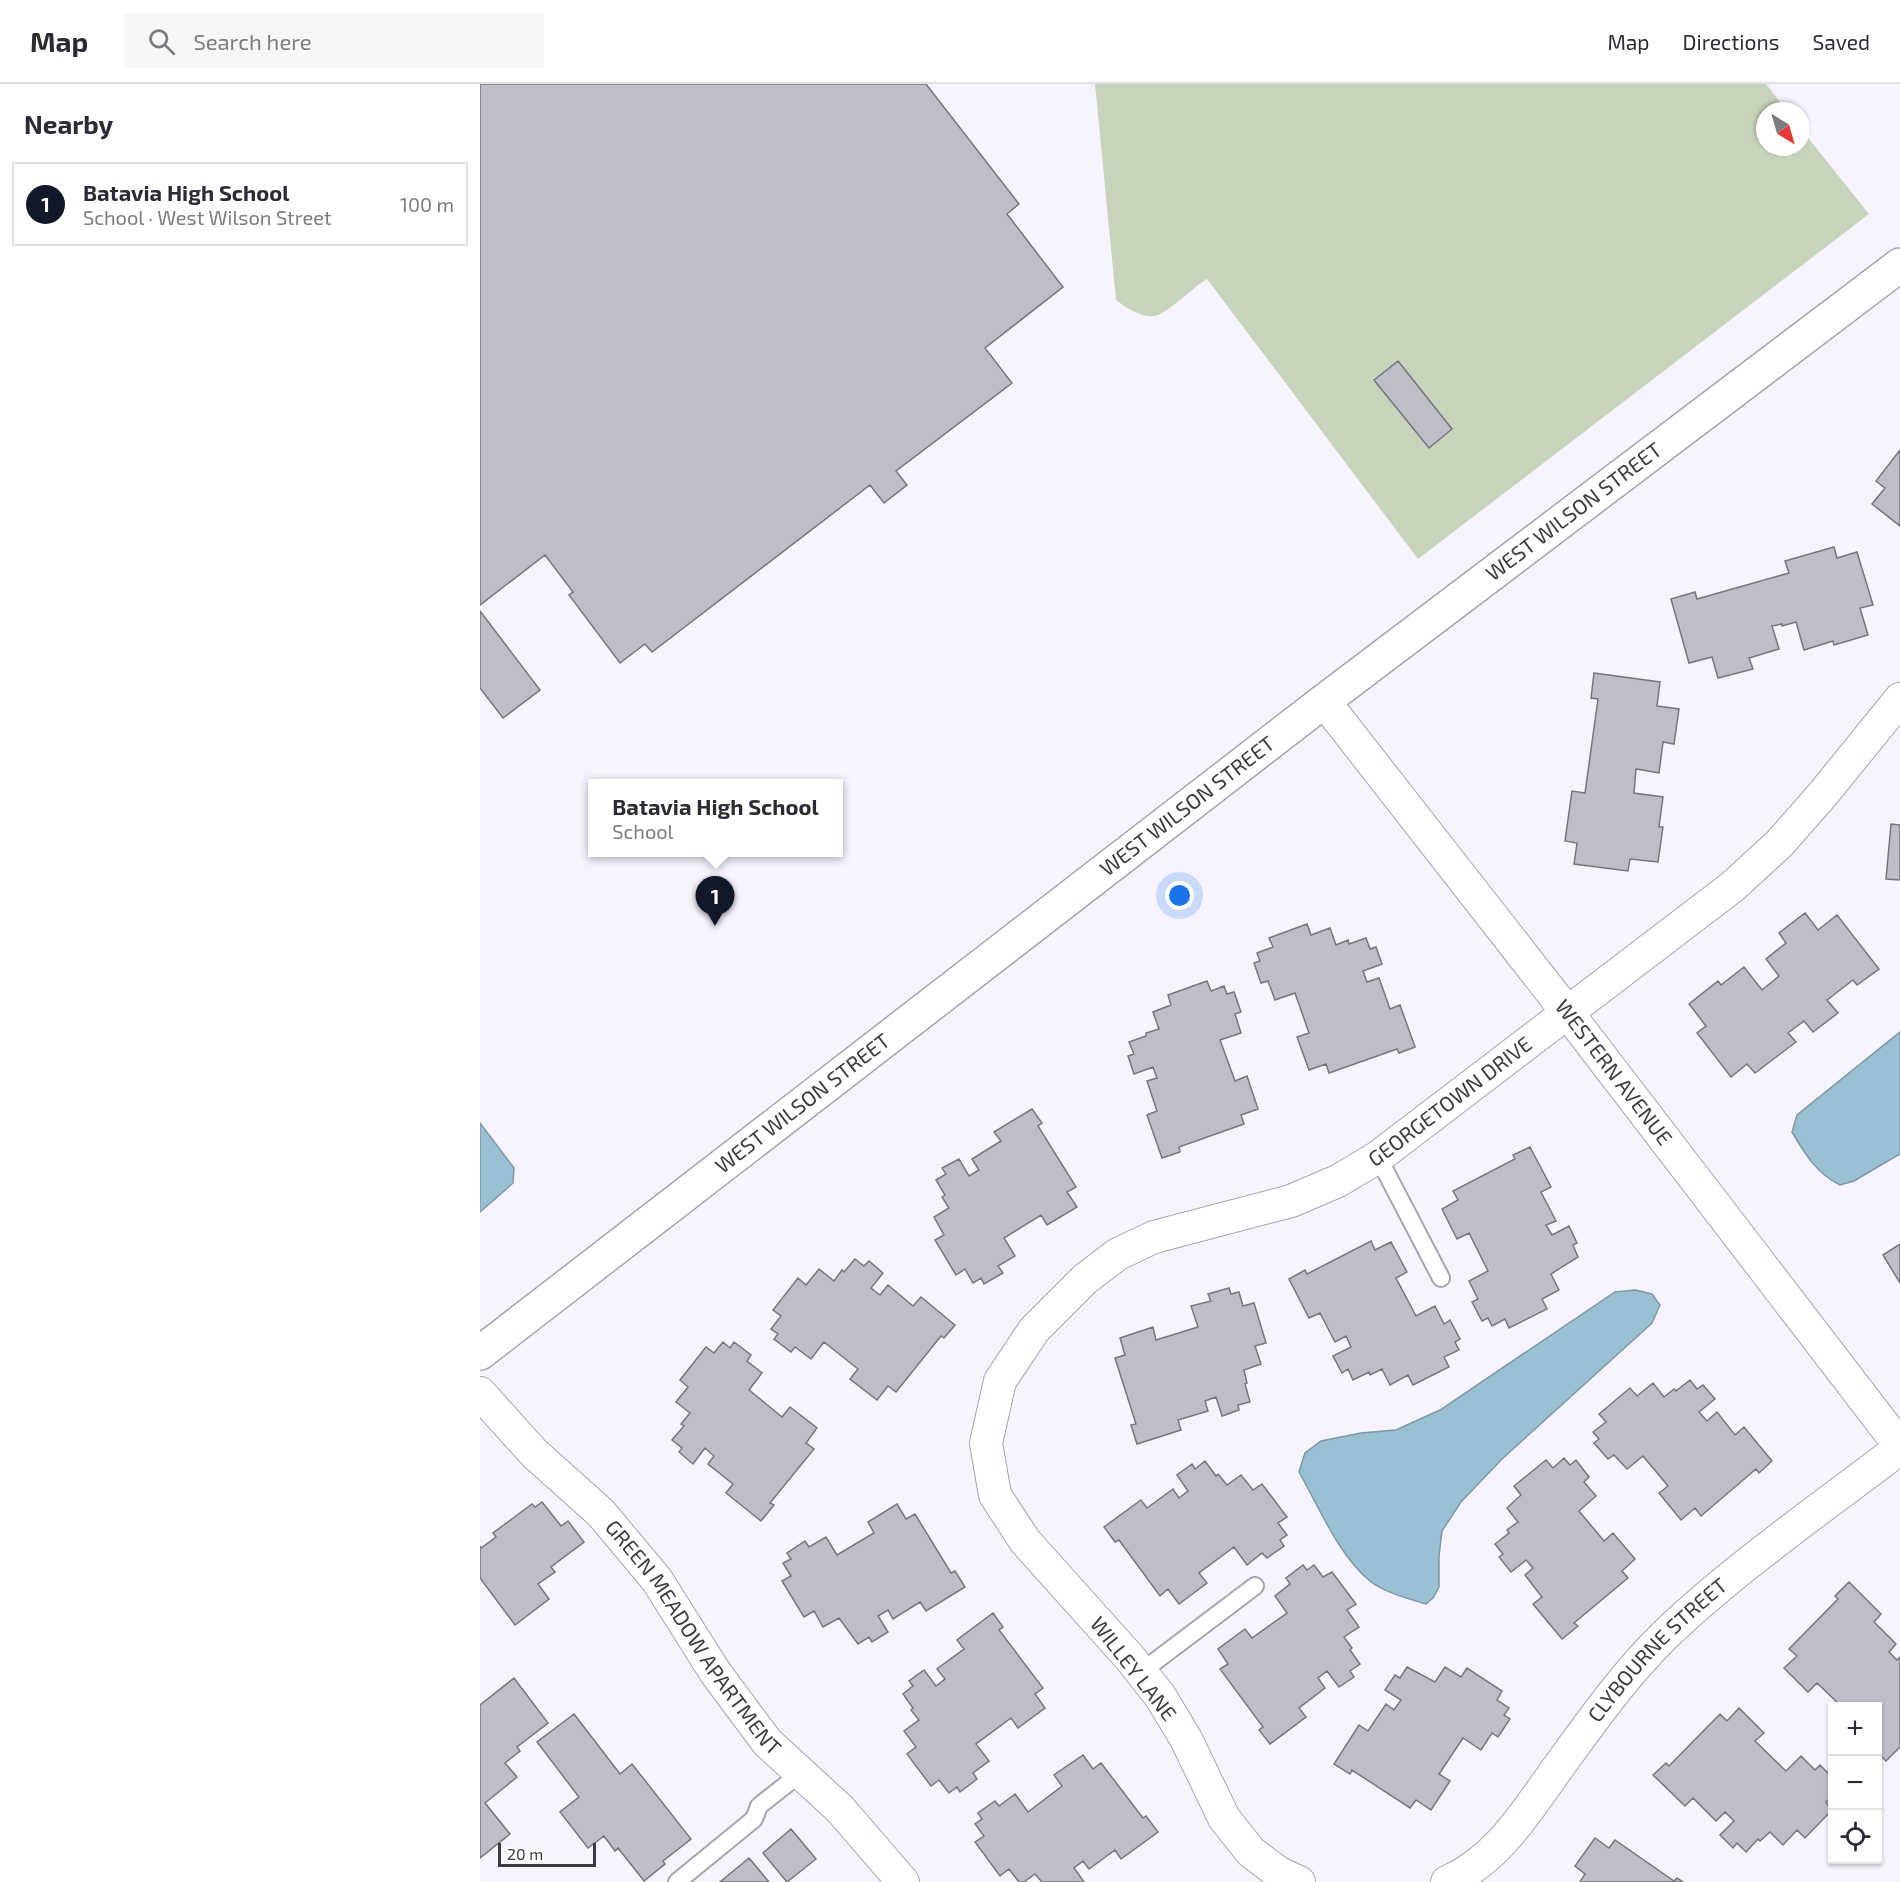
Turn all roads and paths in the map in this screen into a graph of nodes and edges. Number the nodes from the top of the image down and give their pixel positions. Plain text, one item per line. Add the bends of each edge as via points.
1 (1900, 265) edge
2 (1900, 699) edge
3 (1324, 701) junction
4 (1566, 1012) junction
5 (1378, 1157) junction
6 (1441, 1278) dead end
7 (480, 1353) edge
8 (480, 1393) edge
9 (986, 1443) joint
10 (1900, 1447) edge
11 (1255, 1586) dead end
12 (1141, 1672) junction
13 (801, 1773) junction
14 (677, 1882) edge
15 (903, 1882) edge
16 (1299, 1882) edge
17 (1447, 1882) edge

1 - 3 main road, WEST WILSON STREET
2 - 4 street, GEORGETOWN DRIVE via 1779,844 1732,887
3 - 4 street, WESTERN AVENUE
3 - 7 main road, WEST WILSON STREET
4 - 5 street, GEORGETOWN DRIVE
4 - 10 street, WESTERN AVENUE
5 - 6 lane
5 - 9 street, GEORGETOWN DRIVE via 1338,1181 1291,1201 1154,1237 1118,1254 1085,1279 1034,1330 1000,1381
8 - 13 street, GREEN MEADOW APARTMENT via 534,1453 608,1521 657,1580 715,1672 767,1742
9 - 12 street, WILLEY LANE via 995,1495 1025,1541
10 - 17 street, CLYBOURNE STREET via 1723,1584 1665,1636 1613,1692 1510,1832 1484,1861
11 - 12 lane
12 - 16 street, WILLEY LANE via 1186,1739 1224,1818 1251,1852
13 - 14 lane via 759,1806 754,1820
13 - 15 street, GREEN MEADOW APARTMENT via 840,1809

